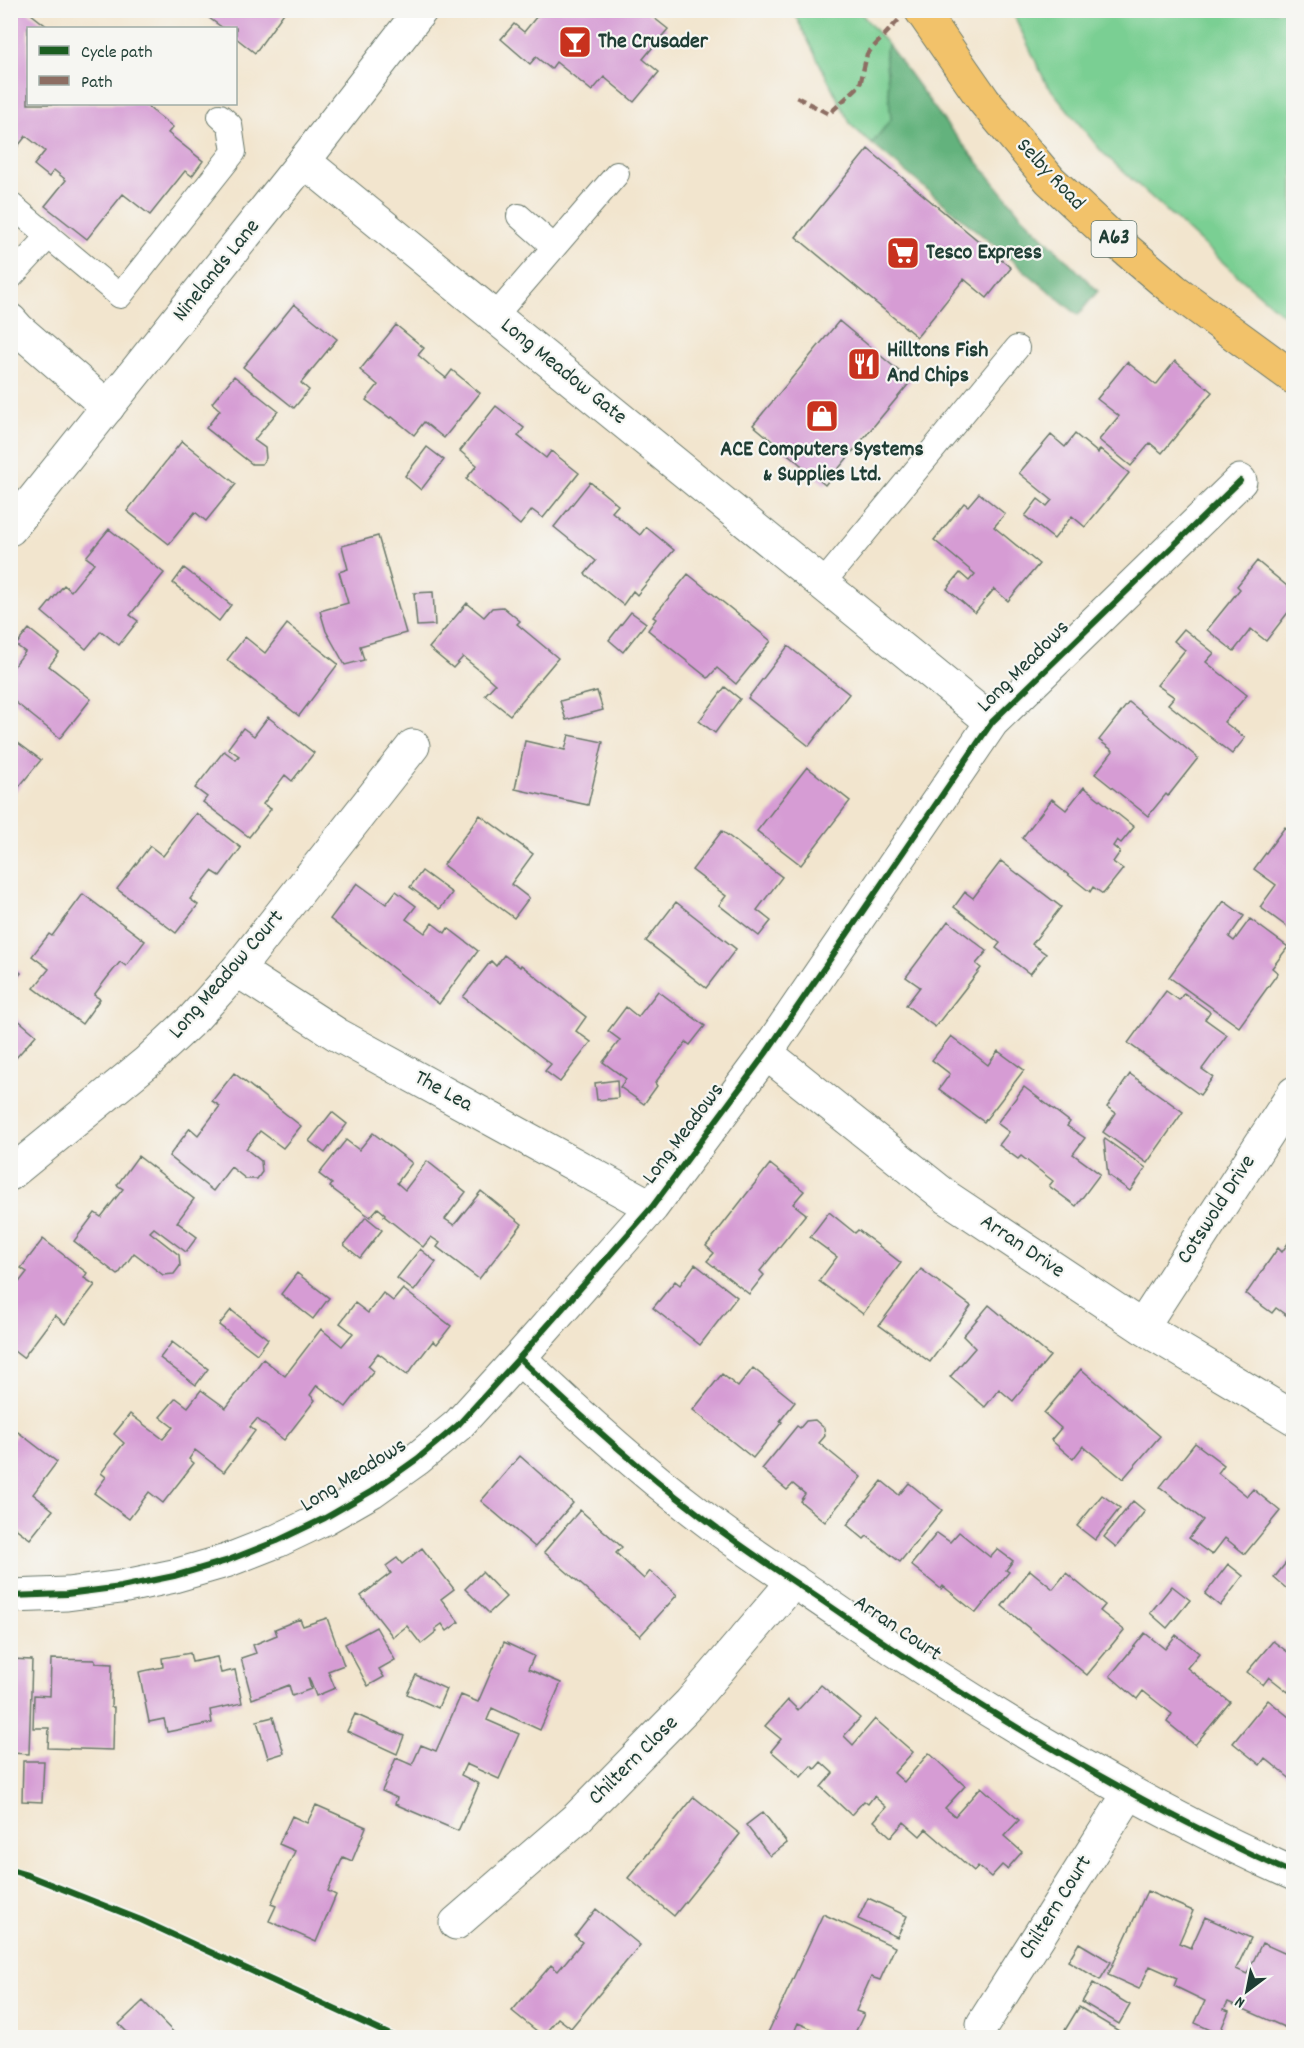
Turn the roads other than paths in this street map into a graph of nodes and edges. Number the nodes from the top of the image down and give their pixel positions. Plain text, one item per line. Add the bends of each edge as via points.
1 (421, 10) edge
2 (921, 10) edge
3 (220, 116) dead end
4 (304, 161) junction
5 (617, 174) dead end
6 (10, 204) edge
7 (519, 216) dead end
8 (49, 236) junction
9 (555, 247) junction
10 (10, 278) edge
11 (495, 316) junction
12 (10, 320) edge
13 (1017, 348) dead end
14 (1293, 378) edge
15 (108, 407) junction
16 (1240, 481) dead end
17 (10, 529) edge
18 (823, 583) junction
19 (992, 722) junction
20 (413, 746) dead end
21 (237, 970) junction
22 (766, 1053) junction
23 (1293, 1093) edge
24 (10, 1174) edge
25 (652, 1207) junction
26 (1142, 1327) junction
27 (519, 1359) junction
28 (1293, 1418) edge
29 (794, 1581) junction
30 (10, 1596) edge
31 (1130, 1792) junction
32 (1293, 1874) edge
33 (456, 1923) dead end
34 (983, 2024) dead end

1 - 4 street, Ninelands Lane
2 - 14 highway, Selby Road / A63 via 984,101 1050,180 1174,290
3 - 8 lane via 230,125 234,152 120,296
4 - 11 street, Long Meadow Gate
4 - 15 street, Ninelands Lane
5 - 9 lane
6 - 8 lane
7 - 9 lane
8 - 10 lane
9 - 11 lane
11 - 18 street, Long Meadow Gate
12 - 15 street
13 - 18 lane
15 - 17 street, Ninelands Lane
16 - 19 street, Long Meadows
18 - 19 street, Long Meadow Gate
19 - 22 street, Long Meadows
20 - 21 street, Long Meadow Court
21 - 24 street, Long Meadow Court via 147,1062
21 - 25 street, The Lea via 338,1035
22 - 25 street, Long Meadows
22 - 26 street, Arran Drive via 948,1198
23 - 26 street, Cotswold Drive
25 - 27 street, Long Meadows
26 - 28 street, Arran Drive
27 - 29 street, Arran Court via 606,1439 697,1513
27 - 30 street, Long Meadows via 458,1425 417,1459 326,1518 277,1541 226,1561 131,1585 67,1594
29 - 31 street, Arran Court via 1003,1721
29 - 33 street, Chiltern Close via 690,1703 634,1761 577,1818
31 - 32 street, Arran Court
31 - 34 street, Chiltern Court

